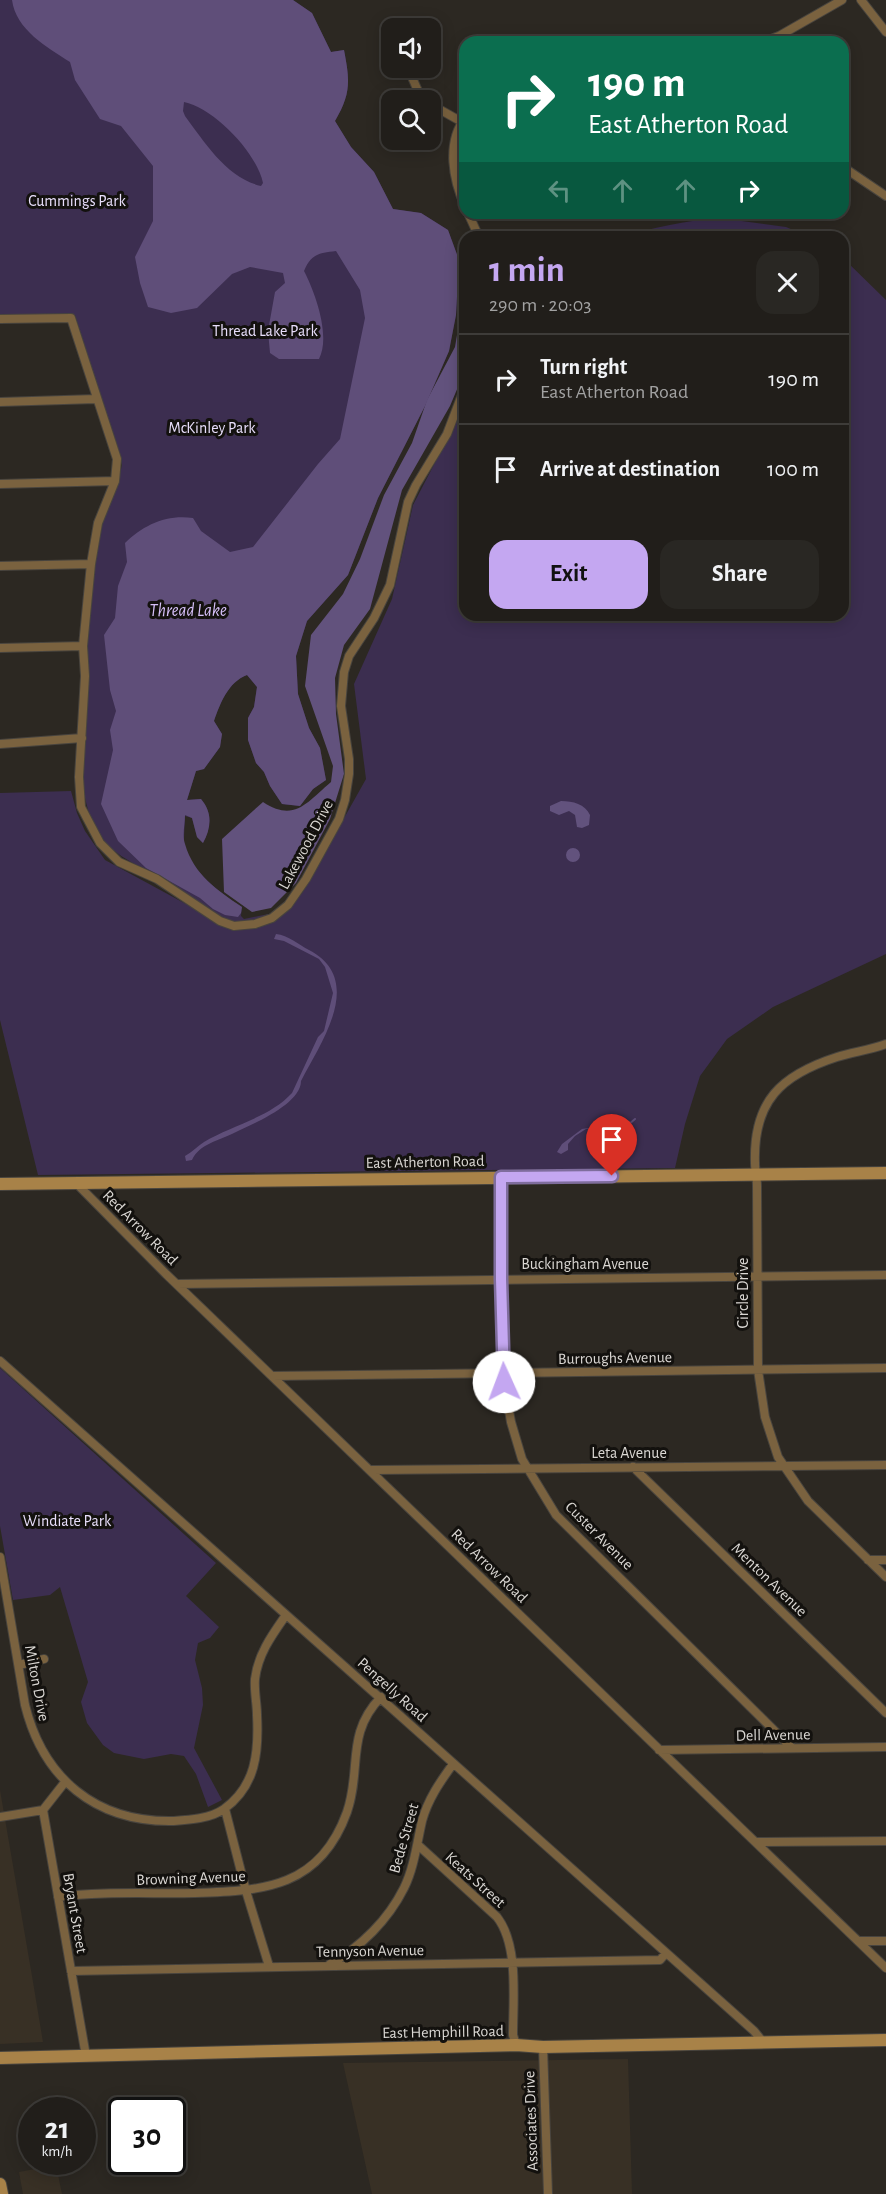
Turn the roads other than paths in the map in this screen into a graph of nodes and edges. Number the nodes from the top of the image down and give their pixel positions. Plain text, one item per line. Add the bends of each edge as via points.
1 (842, 0) edge
2 (861, 0) edge
3 (886, 32) edge
4 (780, 36) edge
5 (441, 109) edge
6 (459, 118) edge
7 (459, 131) edge
8 (849, 171) edge
9 (459, 193) edge
10 (886, 196) edge
11 (0, 319) edge
12 (96, 399) junction
13 (0, 402) edge
14 (459, 403) edge
15 (115, 481) junction
16 (0, 484) edge
17 (91, 564) junction
18 (0, 566) edge
19 (83, 646) junction
20 (0, 648) edge
21 (82, 738) junction
22 (0, 744) edge
23 (886, 1044) edge
24 (886, 1173) edge
25 (757, 1175) junction
26 (501, 1177) junction
27 (75, 1182) junction
28 (0, 1184) edge
29 (886, 1275) edge
30 (756, 1277) junction
31 (501, 1279) junction
32 (177, 1284) junction
33 (0, 1361) edge
34 (886, 1368) edge
35 (758, 1370) junction
36 (504, 1374) junction
37 (272, 1376) junction
38 (886, 1465) edge
39 (784, 1466) junction
40 (633, 1467) junction
41 (526, 1468) junction
42 (372, 1470) junction
43 (0, 1557) edge
44 (868, 1560) junction
45 (886, 1560) edge
46 (886, 1577) edge
47 (10, 1613) junction
48 (0, 1615) edge
49 (286, 1615) junction
50 (44, 1659) dead end
51 (19, 1665) junction
52 (381, 1697) junction
53 (886, 1713) edge
54 (886, 1747) edge
55 (792, 1748) junction
56 (660, 1750) junction
57 (453, 1764) junction
58 (65, 1782) junction
59 (225, 1809) junction
60 (43, 1810) junction
61 (0, 1817) edge
62 (886, 1841) edge
63 (756, 1842) junction
64 (418, 1845) junction
65 (246, 1891) junction
66 (58, 1897) junction
67 (858, 1941) junction
68 (886, 1941) edge
69 (666, 1953) junction
70 (512, 1963) junction
71 (327, 1965) junction
72 (269, 1966) junction
73 (886, 1968) edge
74 (71, 1971) junction
75 (886, 2040) edge
76 (763, 2042) junction
77 (516, 2045) junction
78 (543, 2047) junction
79 (86, 2056) junction
80 (0, 2058) edge
81 (0, 2184) edge
82 (2, 2194) edge
83 (548, 2194) edge

1 - 4 street
2 - 3 street
5 - 6 street
7 - 9 street via 453,158
8 - 10 street
11 - 12 street via 71,318
12 - 13 street
12 - 15 street via 117,459
14 - 21 street, Lakewood Drive via 447,434 408,502 390,585 349,656 341,687 349,759 345,800 339,819 288,905 272,918 234,926 220,921 157,879 119,862 100,843 81,807
15 - 16 street
15 - 17 street, Lakewood Drive via 98,523
17 - 18 street
17 - 19 street, Lakewood Drive
19 - 20 street
19 - 21 street, Lakewood Drive
21 - 22 street
23 - 25 street, Circle Drive via 837,1057 785,1080 770,1097 761,1118 754,1163
24 - 25 street, East Atherton Road
25 - 26 street, East Atherton Road
25 - 30 street, Circle Drive
26 - 27 street, East Atherton Road
26 - 31 street, Custer Avenue
27 - 28 street, East Atherton Road
27 - 32 street, Red Arrow Road
29 - 30 street, Buckingham Avenue
30 - 31 street, Buckingham Avenue
30 - 35 street, Circle Drive
31 - 32 street, Buckingham Avenue
31 - 36 street, Custer Avenue
32 - 37 street, Red Arrow Road
33 - 49 street, Pengelly Road
34 - 35 street, Burroughs Avenue
35 - 36 street, Burroughs Avenue
35 - 39 street, Circle Drive via 765,1417
36 - 37 street, Burroughs Avenue
36 - 41 street, Custer Avenue via 511,1422
37 - 42 street, Red Arrow Road
38 - 39 street, Leta Avenue
39 - 40 street, Leta Avenue
39 - 44 street, Circle Drive via 808,1501
40 - 41 street, Leta Avenue
40 - 53 street, Menton Avenue
41 - 42 street, Leta Avenue
41 - 55 street, Custer Avenue via 556,1515
42 - 56 street, Red Arrow Road
43 - 47 street, Milton Drive
44 - 45 street
44 - 46 street, Circle Drive
47 - 48 street
47 - 51 street, Milton Drive
49 - 52 street, Pengelly Road
49 - 59 street via 259,1659 255,1681 258,1752 252,1774
50 - 51 street
51 - 58 street, Milton Drive via 31,1728 48,1762
52 - 57 street, Pengelly Road
52 - 65 street, Browning Avenue via 356,1740 353,1789 341,1828 331,1845 305,1871 286,1881
54 - 55 street, Dell Avenue
55 - 56 street, Dell Avenue
56 - 63 street, Red Arrow Road
57 - 64 street, Bede Street via 429,1802
57 - 69 street, Pengelly Road
58 - 59 street, Milton Drive via 87,1798 131,1817 186,1820
58 - 60 street
59 - 65 street
60 - 61 street
60 - 66 street, Bryant Street
62 - 63 street
63 - 67 street, Red Arrow Road
64 - 70 street, Keats Street via 505,1927
64 - 71 street, Bede Street via 404,1887 388,1913 347,1955
65 - 66 street, Browning Avenue
65 - 72 street
66 - 74 street, Bryant Street
67 - 68 street
67 - 73 street, Red Arrow Road
69 - 70 street, Tennyson Avenue via 660,1960
69 - 76 street, Pengelly Road
70 - 71 street, Tennyson Avenue
70 - 77 street, Keats Street
71 - 72 street, Tennyson Avenue
72 - 74 street, Tennyson Avenue
74 - 79 street, Bryant Street
75 - 76 street, East Hemphill Road
76 - 78 street, East Hemphill Road
77 - 78 street, East Hemphill Road
77 - 79 street, East Hemphill Road
78 - 83 street, Associates Drive
79 - 80 street, East Hemphill Road
81 - 82 street

